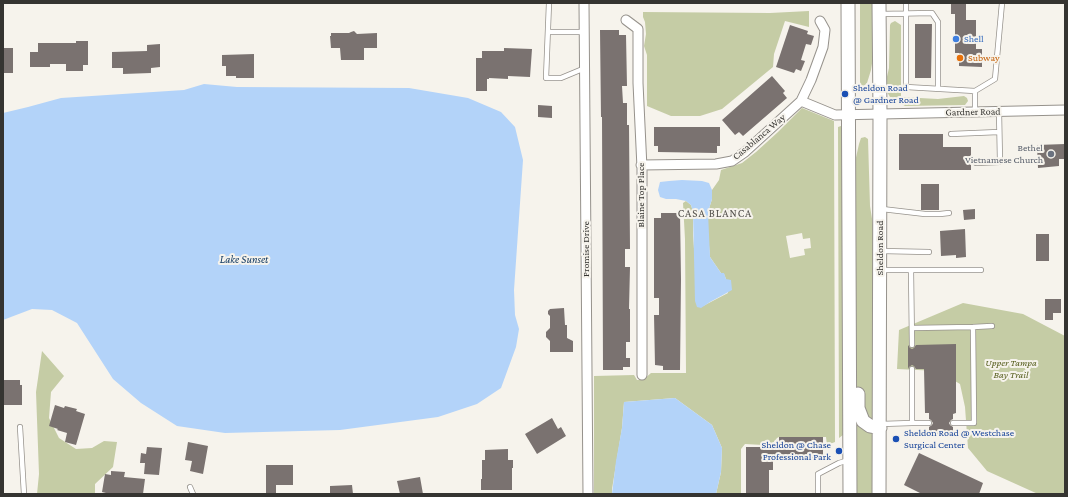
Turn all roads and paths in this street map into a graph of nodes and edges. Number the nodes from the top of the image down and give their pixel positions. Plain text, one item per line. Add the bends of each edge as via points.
1 (549, 3) edge
2 (584, 3) edge
3 (848, 3) edge
4 (906, 3) edge
5 (1002, 3) edge
6 (879, 8) edge
7 (906, 13) junction
8 (626, 20) dead end
9 (820, 21) dead end
10 (548, 32) junction
11 (585, 32) junction
12 (585, 68) junction
13 (938, 89) junction
14 (975, 91) junction
15 (801, 101) junction
16 (1065, 110) edge
17 (975, 112) junction
18 (999, 112) junction
19 (880, 114) junction
20 (849, 115) junction
21 (999, 132) junction
22 (951, 134) dead end
23 (976, 163) dead end
24 (642, 165) junction
25 (880, 209) junction
26 (949, 213) dead end
27 (880, 251) junction
28 (929, 252) dead end
29 (880, 270) junction
30 (911, 270) junction
31 (981, 270) dead end
32 (849, 280) junction
33 (992, 326) dead end
34 (973, 327) junction
35 (912, 328) junction
36 (912, 345) dead end
37 (912, 369) dead end
38 (642, 376) dead end
39 (912, 423) junction
40 (929, 423) dead end
41 (953, 423) dead end
42 (880, 426) junction
43 (20, 427) dead end
44 (850, 460) junction
45 (190, 487) dead end
46 (24, 494) edge
47 (193, 494) edge
48 (588, 494) edge
49 (818, 494) edge
50 (850, 494) edge
51 (879, 494) edge

1 - 10 lane
2 - 11 street, Promise Drive
3 - 20 main road
4 - 7 lane
5 - 14 lane via 995,78
6 - 7 lane
6 - 19 main road, Sheldon Road
7 - 13 lane via 932,13 938,22
7 - 13 lane via 906,87
8 - 24 street, Blaine Top Place via 638,28
9 - 15 street, Casablanca Way via 825,30 823,47
10 - 11 lane
10 - 12 lane via 546,78 561,78
11 - 12 street, Promise Drive
12 - 48 street, Promise Drive
13 - 14 lane
14 - 17 lane
15 - 20 street via 835,115
15 - 24 street, Casablanca Way via 732,161 716,164
16 - 18 street, Gardner Road
17 - 18 street, Gardner Road
17 - 19 street, Gardner Road
18 - 21 lane
19 - 20 street
19 - 25 main road, Sheldon Road
20 - 32 main road
21 - 22 lane
21 - 23 lane via 1000,162
24 - 38 street, Blaine Top Place
25 - 26 lane via 924,214
25 - 27 main road, Sheldon Road
27 - 28 lane
27 - 29 main road, Sheldon Road
29 - 30 lane
29 - 42 main road, Sheldon Road
30 - 31 lane
30 - 35 lane
32 - 42 main road via 858,307 858,408 864,421 870,426
32 - 44 main road
33 - 34 lane
34 - 35 lane
34 - 41 lane via 974,423
35 - 36 lane
37 - 39 lane
39 - 40 lane
39 - 42 lane
42 - 51 main road, Sheldon Road
43 - 46 lane
44 - 49 lane via 818,474
44 - 50 main road
45 - 47 lane

